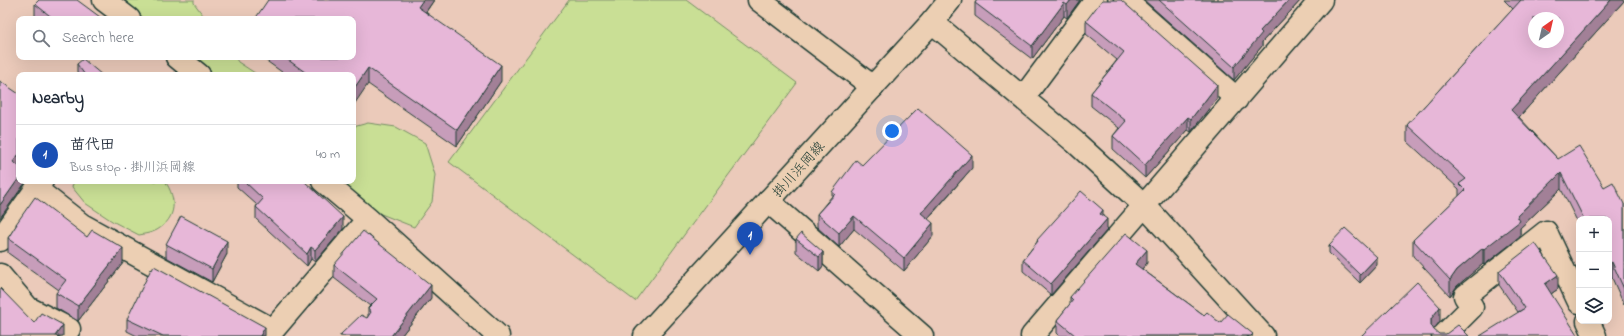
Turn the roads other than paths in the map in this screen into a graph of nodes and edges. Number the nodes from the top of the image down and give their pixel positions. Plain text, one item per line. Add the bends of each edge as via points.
1 (104, 0) edge
2 (759, 0) edge
3 (950, 0) edge
4 (1096, 0) edge
5 (1125, 0) edge
6 (1321, 0) edge
7 (124, 16) edge
8 (932, 22) junction
9 (873, 87) junction
10 (1023, 98) junction
11 (1237, 99) junction
12 (327, 184) edge
13 (39, 185) edge
14 (768, 201) junction
15 (1145, 206) junction
16 (368, 219) junction
17 (0, 240) edge
18 (0, 275) edge
19 (1576, 296) edge
20 (1589, 324) edge
21 (69, 329) dead end
22 (498, 336) edge
23 (645, 336) edge
24 (922, 336) edge
25 (1032, 336) edge
26 (1263, 336) edge
27 (1443, 336) edge
28 (1595, 336) edge

1 - 7 street
2 - 9 street
3 - 8 street, 掛川浜岡線
4 - 10 street
5 - 11 street
6 - 11 street
8 - 9 street, 掛川浜岡線
8 - 10 street
9 - 14 street, 掛川浜岡線
10 - 15 street
11 - 15 street
12 - 16 street
13 - 16 street via 82,226 273,330
13 - 17 street
14 - 23 street, 掛川浜岡線
14 - 24 street
15 - 25 street
15 - 26 street
16 - 22 street
18 - 21 street via 28,308
19 - 27 street via 1546,232 1465,296 1472,307
20 - 28 street

